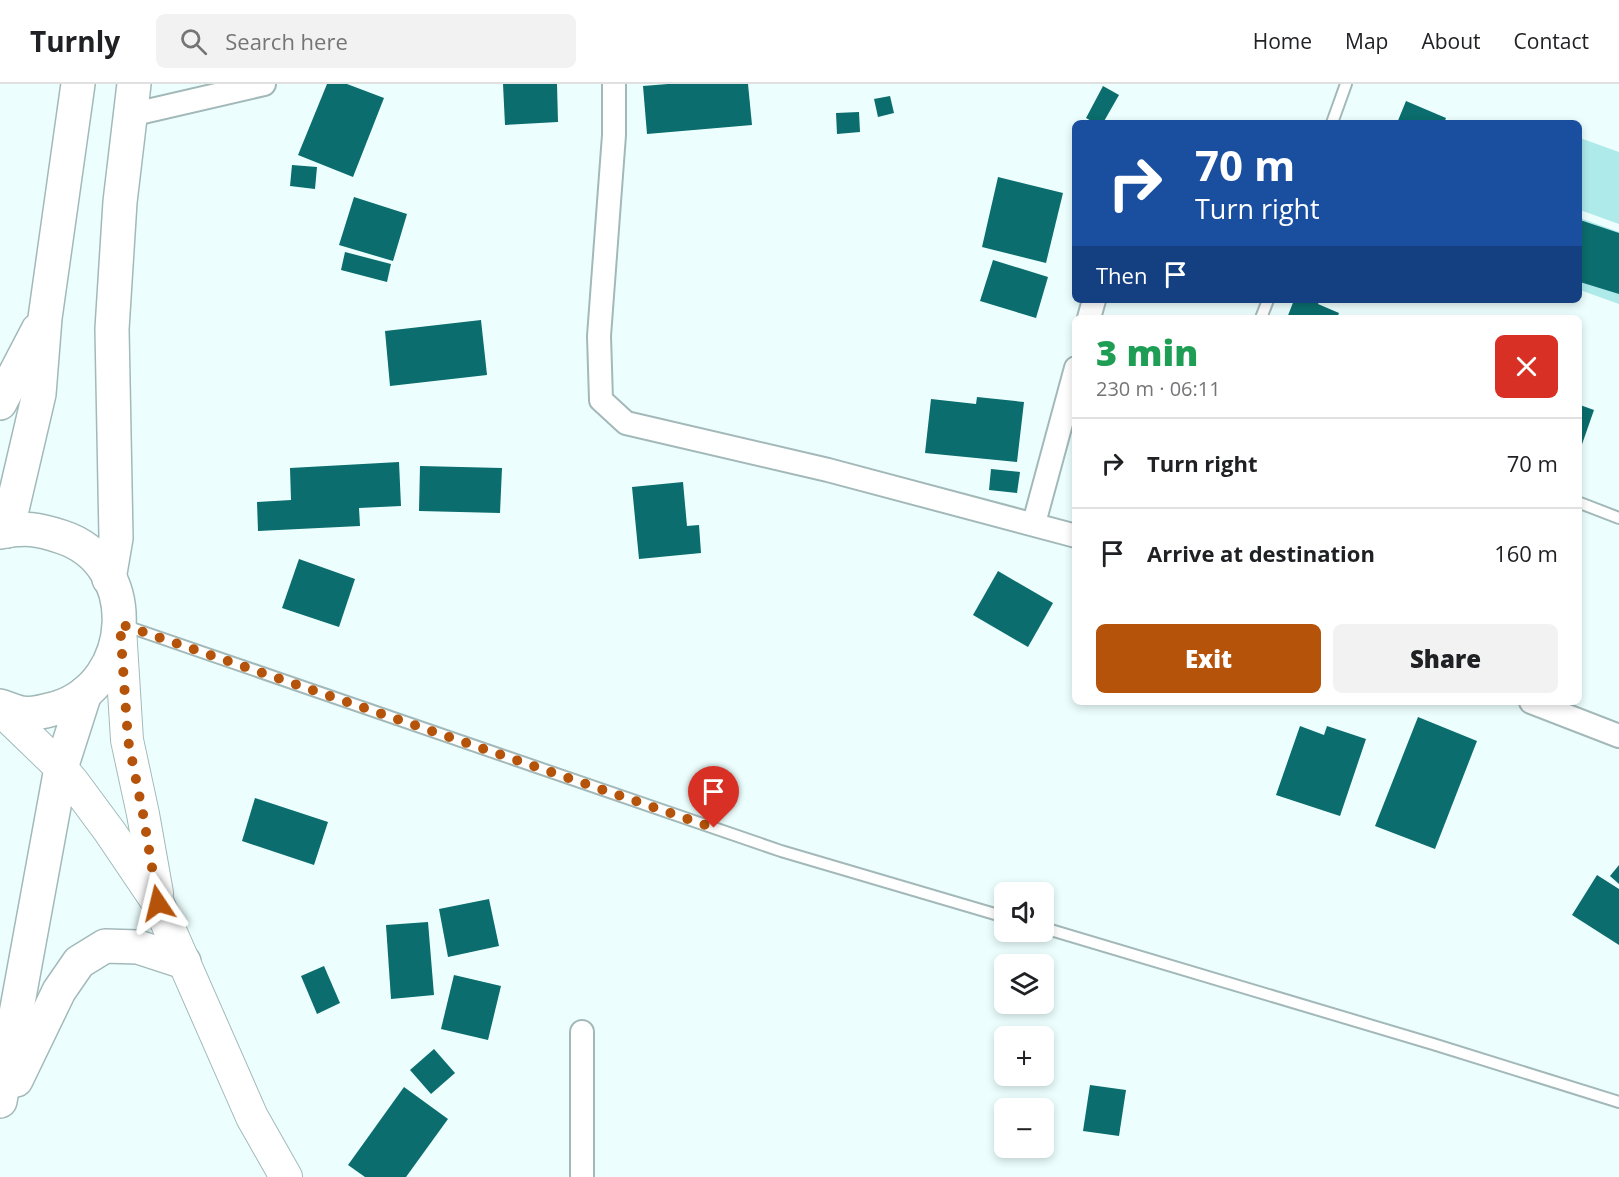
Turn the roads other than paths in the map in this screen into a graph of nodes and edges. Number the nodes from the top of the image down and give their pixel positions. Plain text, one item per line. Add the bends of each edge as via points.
1 (78, 84) edge
2 (264, 84) edge
3 (615, 84) edge
4 (1346, 84) edge
5 (132, 100) edge
6 (1333, 120) edge
7 (45, 318) junction
8 (1072, 383) edge
9 (0, 403) edge
10 (1582, 504) edge
11 (1619, 518) edge
12 (1034, 523) junction
13 (4, 532) edge
14 (1072, 535) edge
15 (110, 579) junction
16 (120, 624) junction
17 (85, 693) junction
18 (1539, 705) edge
19 (0, 707) edge
20 (1619, 735) edge
21 (61, 768) junction
22 (158, 903) junction
23 (994, 914) edge
24 (1054, 931) edge
25 (184, 962) junction
26 (582, 1032) dead end
27 (0, 1101) edge
28 (1619, 1102) edge
29 (0, 1114) edge
30 (286, 1177) edge
31 (582, 1177) edge

1 - 7 main road
2 - 5 street
3 - 12 street via 599,336 602,400 626,423
4 - 6 lane
5 - 15 main road via 120,202 112,329 116,538
7 - 9 main road
7 - 13 main road via 39,393
8 - 12 street
10 - 11 lane
12 - 14 street
13 - 15 main road via 38,529 75,541 91,553
15 - 16 main road via 119,604
16 - 17 main road via 106,669
16 - 22 street via 128,740
16 - 23 lane via 781,851
17 - 19 main road via 66,705 43,712 21,713
17 - 21 main road
18 - 20 street
19 - 21 street
21 - 22 street
21 - 27 main road
22 - 25 street
24 - 28 lane
25 - 29 main road via 138,947 105,946 79,962 48,1013
25 - 30 street via 252,1117
26 - 31 street

